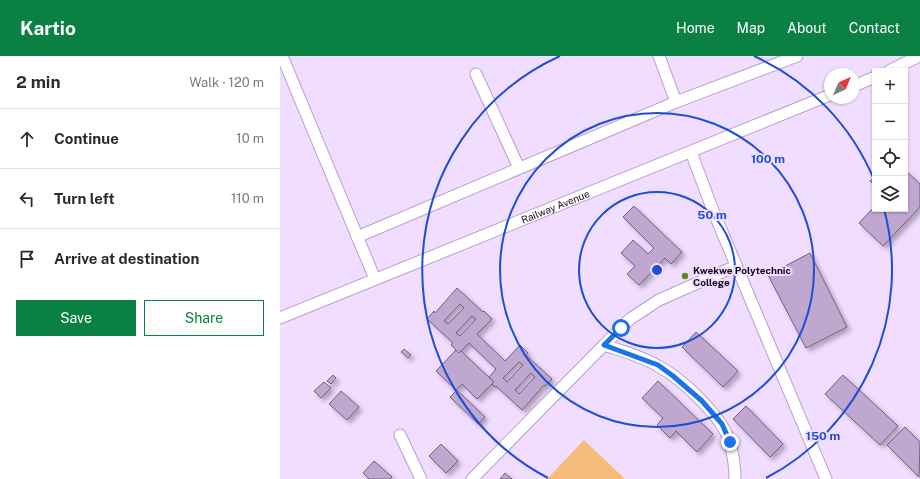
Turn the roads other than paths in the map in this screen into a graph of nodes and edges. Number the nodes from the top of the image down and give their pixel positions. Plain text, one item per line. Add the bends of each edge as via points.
1 (282, 56) edge
2 (659, 56) edge
3 (797, 56) edge
4 (919, 56) edge
5 (895, 68) edge
6 (476, 74) dead end
7 (872, 78) edge
8 (860, 83) edge
9 (824, 97) edge
10 (676, 102) junction
11 (691, 152) junction
12 (519, 168) junction
13 (357, 237) junction
14 (736, 266) junction
15 (375, 279) junction
16 (280, 318) edge
17 (604, 345) junction
18 (400, 434) dead end
19 (421, 479) edge
20 (472, 479) edge
21 (735, 479) edge
22 (826, 479) edge

1 - 13 street
2 - 10 street
3 - 10 street
4 - 5 street
6 - 12 street
7 - 8 street
9 - 11 street, Railway Avenue
10 - 12 street
11 - 14 street
11 - 15 street, Railway Avenue
12 - 13 street
13 - 15 street
14 - 17 street via 659,300 630,320
14 - 22 street
15 - 16 street, Railway Avenue
17 - 20 street
17 - 21 street via 658,365 702,401 722,424 730,442
18 - 19 street

